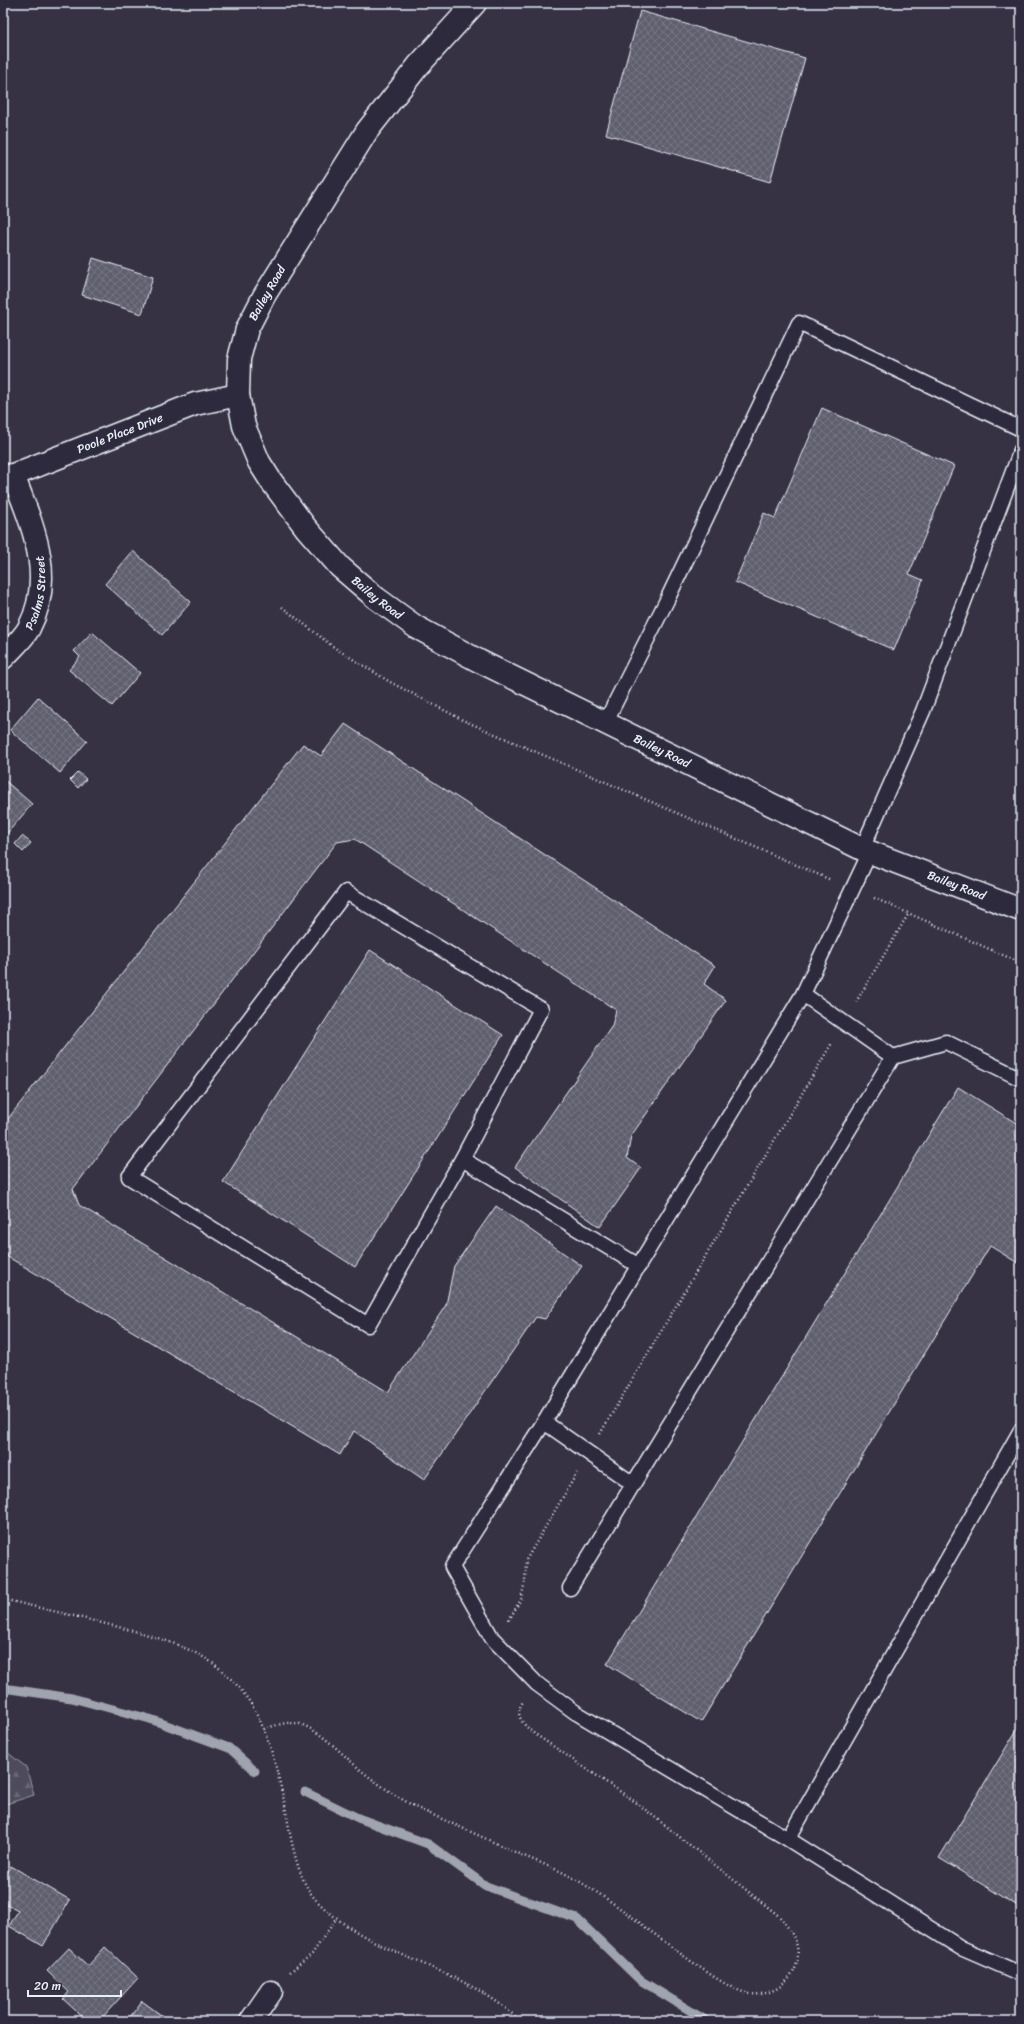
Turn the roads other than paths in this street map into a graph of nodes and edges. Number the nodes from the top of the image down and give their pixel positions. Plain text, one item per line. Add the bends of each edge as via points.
1 (475, 3) edge
2 (238, 395) junction
3 (1021, 429) edge
4 (1021, 450) edge
5 (8, 476) edge
6 (3, 658) edge
7 (605, 723) junction
8 (866, 850) junction
9 (1021, 910) edge
10 (804, 994) junction
11 (893, 1057) junction
12 (1021, 1079) edge
13 (462, 1159) junction
14 (639, 1266) junction
15 (544, 1422) junction
16 (1021, 1430) edge
17 (634, 1484) junction
18 (570, 1588) dead end
19 (788, 1839) junction
20 (1021, 1974) edge
21 (271, 1992) road end
22 (251, 2021) edge

1 - 2 street, Bailey Road via 418,66 367,131 264,296 247,329 239,359
2 - 5 street, Poole Place Drive via 195,404
2 - 7 street, Bailey Road via 244,426 259,462 306,528 346,572 416,627
3 - 7 lane via 799,323 667,600
4 - 8 lane via 923,711
5 - 6 street, Psalms Street via 33,527 39,551 40,596 28,629
7 - 8 street, Bailey Road
8 - 9 street, Bailey Road
8 - 10 lane
10 - 11 lane
10 - 14 lane
11 - 12 lane via 946,1042
11 - 17 lane
13 - 13 lane via 541,1009 346,892 129,1177 368,1325
13 - 14 lane
14 - 15 lane
15 - 17 lane
15 - 19 lane via 452,1567 492,1638 537,1684 576,1712
16 - 19 lane
17 - 18 lane
19 - 20 lane via 961,1948
21 - 22 street

